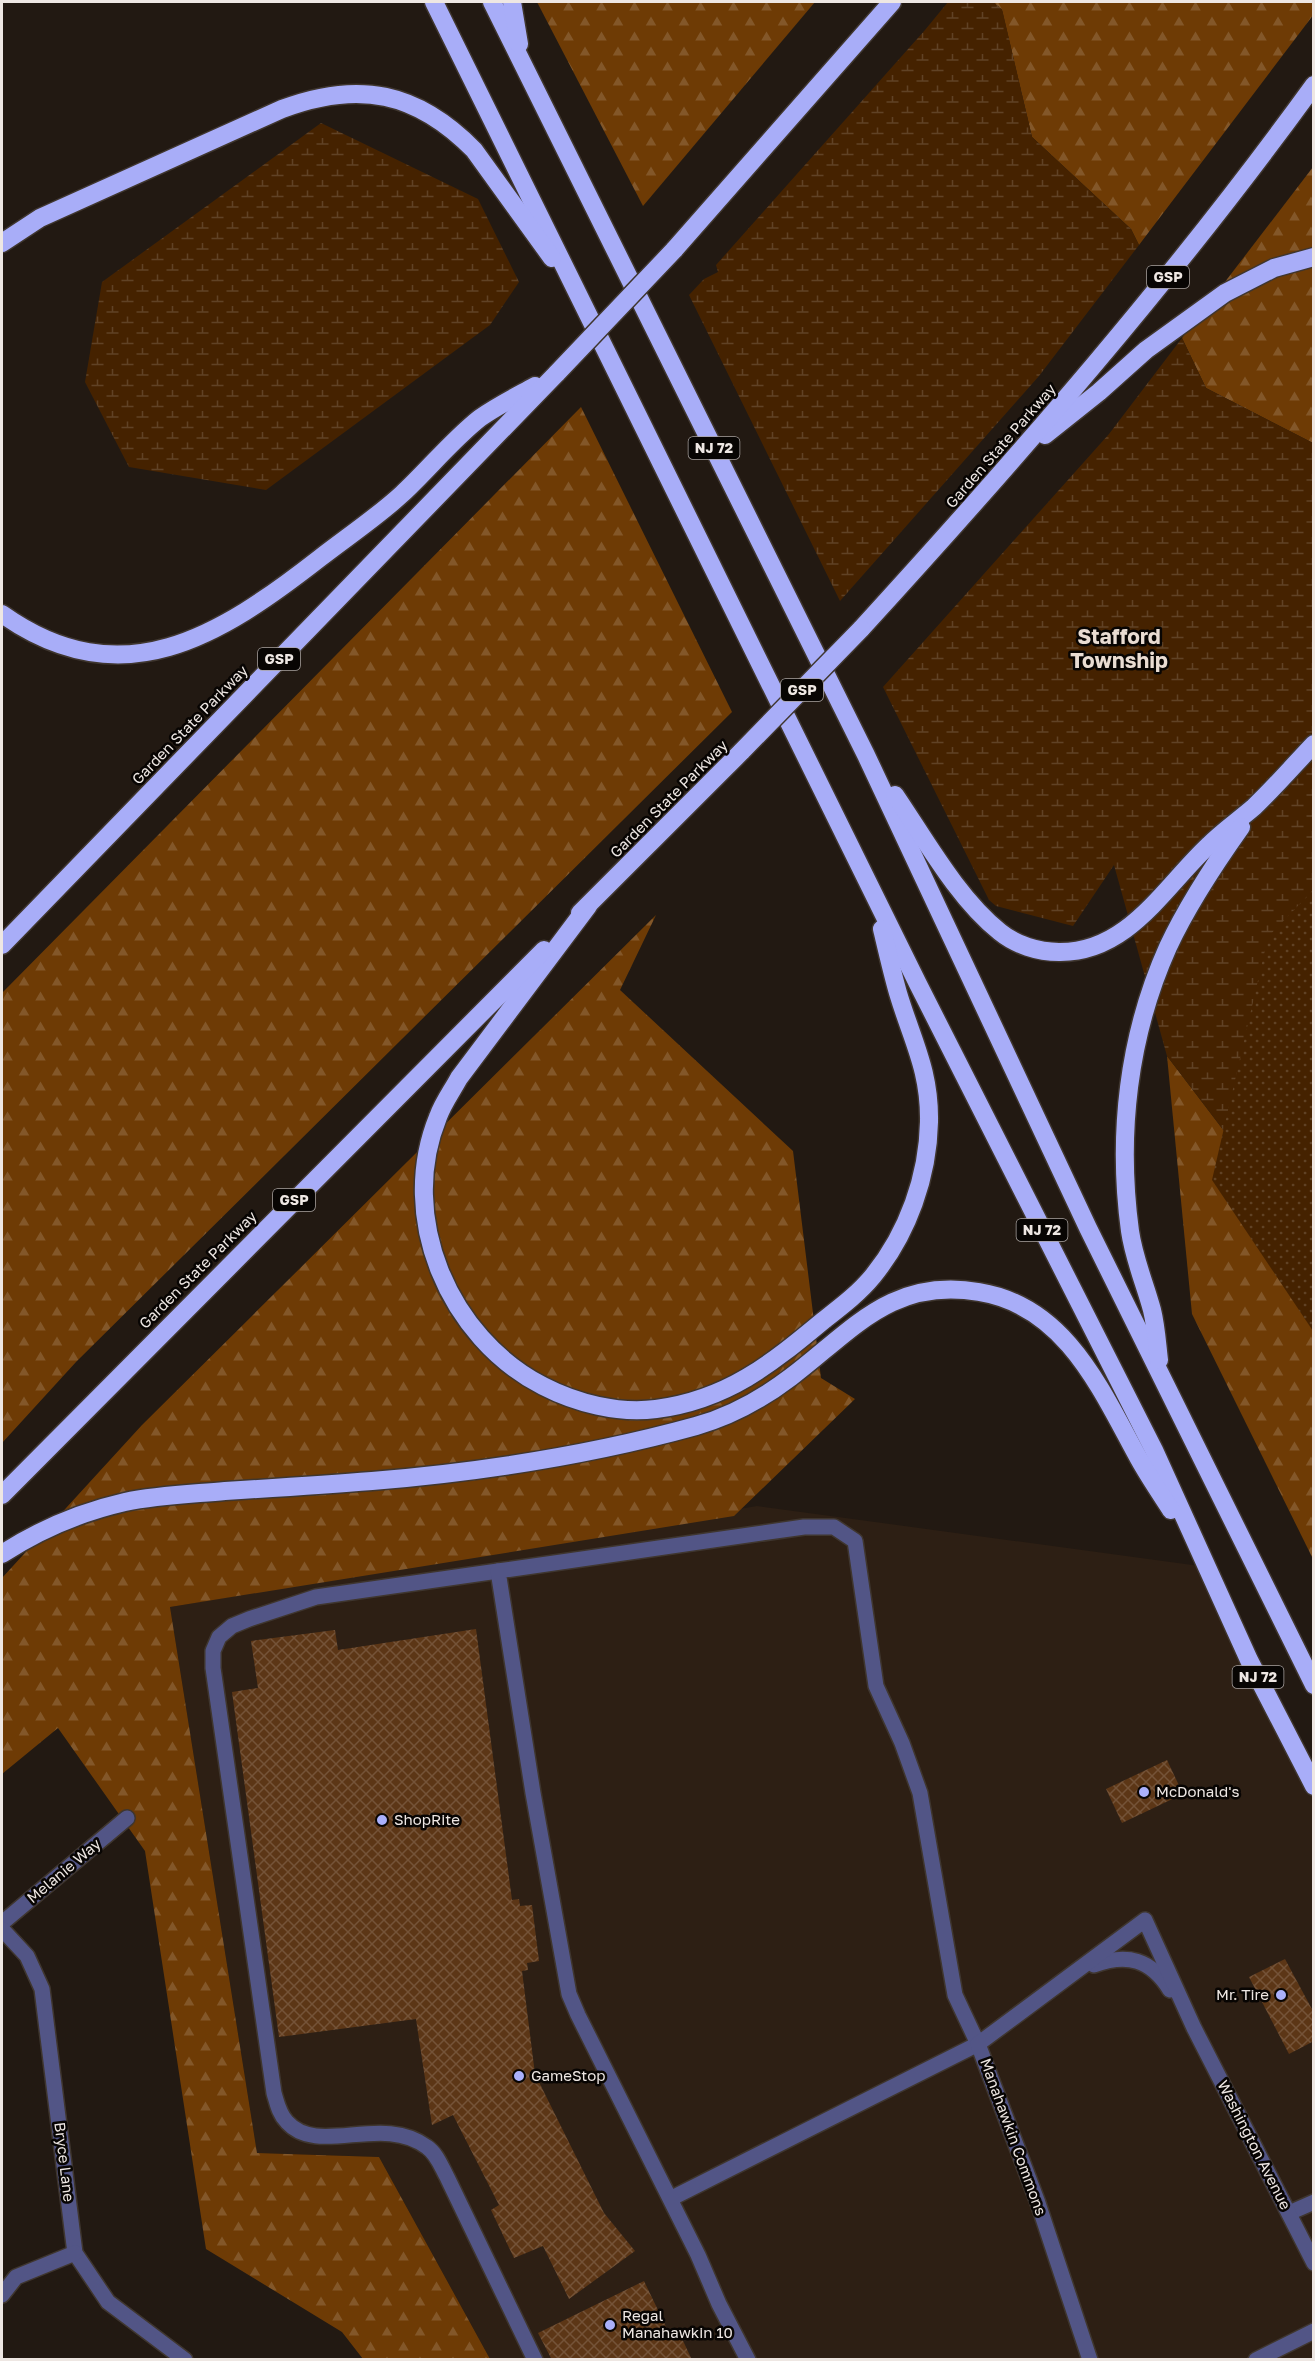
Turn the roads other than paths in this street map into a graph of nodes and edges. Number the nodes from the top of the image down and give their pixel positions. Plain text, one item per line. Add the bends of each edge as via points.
1 (434, 2) edge
2 (492, 2) edge
3 (512, 2) edge
4 (892, 2) edge
5 (521, 58) junction
6 (1314, 86) edge
7 (2, 243) edge
8 (1314, 257) edge
9 (578, 292) junction
10 (557, 373) junction
11 (1013, 460) junction
12 (2, 614) edge
13 (1314, 744) edge
14 (866, 754) junction
15 (1255, 805) junction
16 (873, 895) junction
17 (588, 906) junction
18 (2, 945) edge
19 (1162, 1377) junction
20 (2, 1495) edge
21 (2, 1554) edge
22 (1207, 1567) junction
23 (498, 1570) junction
24 (1314, 1685) edge
25 (1314, 1786) edge
26 (127, 1818) dead end
27 (1145, 1920) joint
28 (2, 1923) edge
29 (2, 1929) edge
30 (1080, 1969) junction
31 (1194, 2028) junction
32 (978, 2044) junction
33 (670, 2199) junction
34 (1314, 2202) edge
35 (1289, 2213) junction
36 (75, 2253) junction
37 (1314, 2263) edge
38 (2, 2295) edge
39 (1314, 2331) edge
40 (185, 2360) edge
41 (535, 2360) edge
42 (748, 2360) edge
43 (1090, 2360) edge
44 (1256, 2360) edge

1 - 9 highway, NJ 72
2 - 5 highway, NJ 72
3 - 5 highway
4 - 10 highway, Garden State Parkway / GSP, bridge via 674,250
5 - 14 highway, NJ 72
6 - 11 highway, Garden State Parkway / GSP via 1150,299
7 - 9 highway via 40,218 282,109 323,97 365,94 384,96 423,110 459,135
8 - 11 highway via 1274,268 1225,293 1146,350 1100,392
9 - 16 highway, NJ 72
10 - 12 highway via 480,418 400,496 238,618 201,636 167,649 115,656 60,644
10 - 18 highway, Garden State Parkway / GSP
11 - 17 highway, Garden State Parkway / GSP, bridge via 861,629
13 - 15 highway
14 - 15 highway via 978,912 1012,940 1050,952 1087,950 1118,936
14 - 19 highway, NJ 72
15 - 19 highway via 1199,889 1168,947 1145,1010 1131,1070 1125,1137 1128,1210 1135,1255 1152,1311
16 - 17 highway via 926,1085 927,1141 921,1178 908,1216 872,1277 784,1354 730,1389 653,1410 615,1408 574,1399 538,1384 505,1361 478,1335 451,1296 436,1263 427,1224 426,1157 438,1116 459,1078
16 - 22 highway, NJ 72 via 1154,1450
17 - 20 highway, Garden State Parkway / GSP
19 - 24 highway, NJ 72
21 - 22 highway via 54,1526 127,1502 494,1467 700,1425 759,1400 881,1307 927,1291 954,1290 981,1292 1017,1304 1034,1312 1063,1337 1092,1374 1141,1463
22 - 25 highway, NJ 72 via 1249,1660
23 - 32 street via 804,1527 834,1527 855,1541 876,1686 920,1793 955,1995
23 - 33 street via 569,1994
23 - 41 street via 316,1597 249,1619 219,1637 213,1651 213,1668 279,2109 300,2132 318,2137 398,2134 431,2151
26 - 28 street, Melanie Way
27 - 30 street, Manahawkin Commons
27 - 31 street, Washington Avenue
29 - 36 street, Bryce Lane via 27,1956 42,1989
30 - 31 street, Washington Avenue via 1111,1959 1143,1963 1164,1981
30 - 32 street, Manahawkin Commons
31 - 35 street, Washington Avenue
32 - 33 street
32 - 43 street, Manahawkin Commons via 1038,2203
33 - 42 street
34 - 35 street
35 - 37 street, Washington Avenue
36 - 38 street via 16,2277
36 - 40 street, Bryce Lane via 108,2302
39 - 44 street

